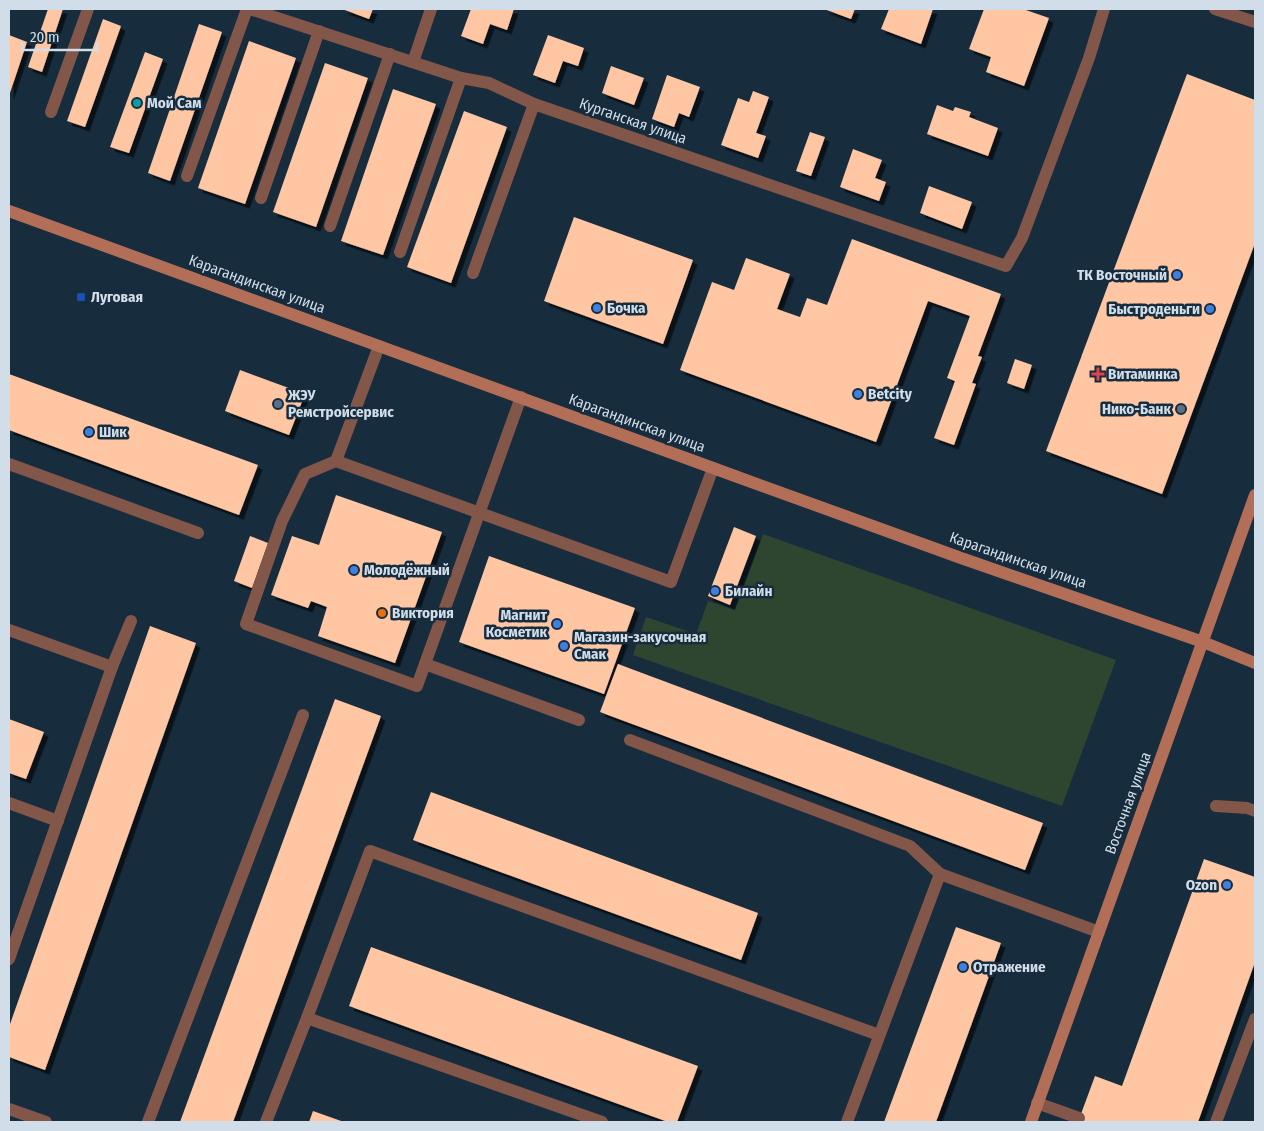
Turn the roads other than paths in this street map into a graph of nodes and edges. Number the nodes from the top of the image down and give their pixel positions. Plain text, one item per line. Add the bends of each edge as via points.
1 (88, 9) edge
2 (248, 9) edge
3 (431, 9) edge
4 (1104, 9) edge
5 (1215, 9) edge
6 (1255, 22) edge
7 (320, 31) junction
8 (390, 54) junction
9 (413, 62) junction
10 (461, 78) junction
11 (534, 104) junction
12 (51, 112) dead end
13 (187, 176) dead end
14 (261, 198) dead end
15 (9, 211) edge
16 (330, 226) dead end
17 (400, 252) dead end
18 (473, 273) dead end
19 (379, 346) junction
20 (522, 398) junction
21 (336, 461) junction
22 (9, 464) edge
23 (713, 468) junction
24 (1255, 495) edge
25 (480, 514) junction
26 (198, 533) dead end
27 (131, 621) dead end
28 (9, 630) edge
29 (1203, 642) junction
30 (1255, 663) edge
31 (425, 664) junction
32 (112, 667) junction
33 (304, 715) dead end
34 (579, 720) dead end
35 (630, 740) dead end
36 (9, 803) edge
37 (1216, 806) dead end
38 (1255, 811) edge
39 (58, 821) junction
40 (940, 874) junction
41 (1099, 932) junction
42 (9, 959) edge
43 (307, 1018) junction
44 (1255, 1019) edge
45 (879, 1035) junction
46 (1037, 1103) junction
47 (9, 1109) edge
48 (1079, 1118) dead end
49 (46, 1122) edge
50 (148, 1122) edge
51 (266, 1122) edge
52 (602, 1122) edge
53 (847, 1122) edge
54 (1030, 1122) edge
55 (1216, 1122) edge

1 - 12 street
2 - 7 street, Курганская улица
2 - 13 street
3 - 9 street
4 - 11 street, Курганская улица via 1022,238 1006,266
5 - 6 street
7 - 8 street, Курганская улица
7 - 14 street
8 - 9 street, Курганская улица
8 - 16 street
9 - 10 street, Курганская улица
10 - 11 street, Курганская улица via 489,84
10 - 17 street
11 - 18 street
15 - 19 main road, Карагандинская улица
19 - 20 main road, Карагандинская улица
19 - 21 street
20 - 23 main road, Карагандинская улица
20 - 25 street
21 - 25 street
21 - 31 street via 305,474 282,521 246,624 417,686
22 - 26 street
23 - 25 street via 670,582
23 - 29 main road, Карагандинская улица
24 - 29 main road, Восточная улица
25 - 31 street
27 - 32 street
28 - 32 street
29 - 30 main road, Карагандинская улица
29 - 41 main road, Восточная улица
31 - 34 street
32 - 39 street
33 - 50 street
35 - 40 street via 910,846
36 - 39 street
37 - 38 street
39 - 42 street
40 - 41 street
40 - 45 street
41 - 46 main road, Восточная улица
43 - 45 street via 370,851
43 - 51 street
43 - 52 street
44 - 55 street
45 - 53 street
46 - 48 street
46 - 54 main road, Восточная улица
47 - 49 street

